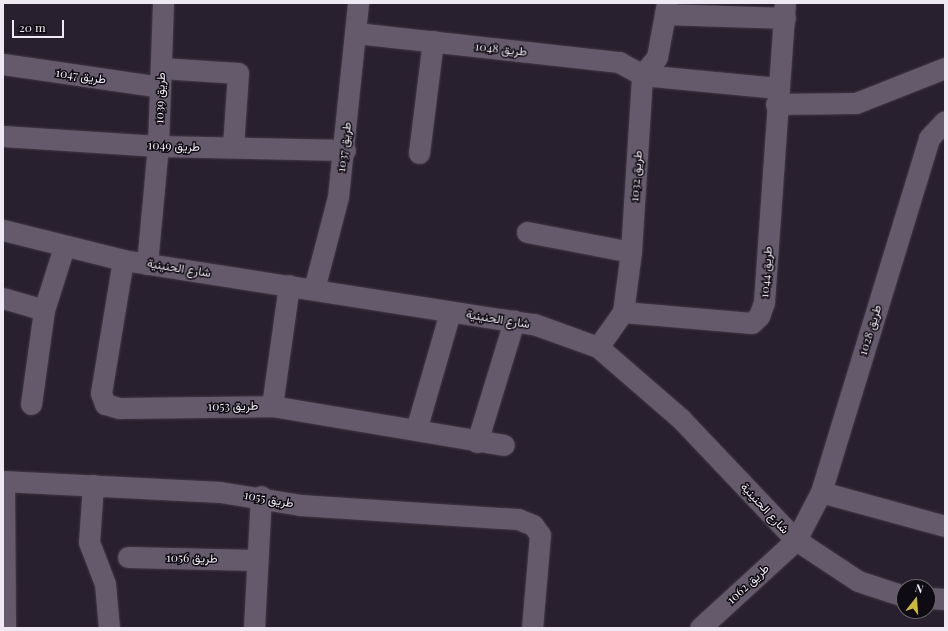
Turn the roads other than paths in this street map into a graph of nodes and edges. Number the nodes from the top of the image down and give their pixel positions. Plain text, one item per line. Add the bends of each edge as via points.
1 (163, 3) edge
2 (358, 3) edge
3 (666, 8) edge
4 (785, 11) edge
5 (356, 33) junction
6 (433, 41) junction
7 (3, 64) edge
8 (945, 68) edge
9 (642, 75) junction
10 (160, 78) junction
11 (777, 96) junction
12 (945, 121) edge
13 (3, 136) edge
14 (158, 146) junction
15 (233, 147) junction
16 (344, 150) junction
17 (419, 153) dead end
18 (4, 232) edge
19 (527, 232) dead end
20 (64, 248) junction
21 (631, 252) junction
22 (122, 260) junction
23 (147, 264) junction
24 (289, 285) junction
25 (314, 289) junction
26 (3, 298) edge
27 (44, 310) junction
28 (450, 312) junction
29 (623, 312) junction
30 (514, 321) junction
31 (598, 347) junction
32 (31, 404) dead end
33 (272, 406) junction
34 (416, 430) junction
35 (477, 442) junction
36 (504, 444) dead end
37 (3, 480) edge
38 (93, 485) junction
39 (821, 492) junction
40 (261, 496) junction
41 (945, 526) edge
42 (796, 540) junction
43 (128, 557) dead end
44 (256, 560) junction
45 (896, 593) edge
46 (6, 628) edge
47 (109, 628) edge
48 (254, 628) edge
49 (532, 628) edge
50 (700, 628) edge

1 - 10 street, طريق 1039
2 - 5 street, طريق 1037
3 - 4 street, طريق 1044
3 - 9 street via 657,57
4 - 11 street, طريق 1044
5 - 6 street, طريق 1048
5 - 16 street, طريق 1037
6 - 9 street, طريق 1048 via 619,62
6 - 17 street
7 - 10 street, طريق 1047
8 - 11 street via 856,103
9 - 11 street
9 - 21 street, طريق 1032
10 - 14 street, طريق 1039
10 - 15 street, طريق 1047 via 238,73
11 - 29 street, طريق 1044 via 764,302 759,316 752,323
12 - 39 street, طريق 1028 via 929,138
13 - 14 street, طريق 1049
14 - 15 street, طريق 1049
14 - 23 street, طريق 1039
15 - 16 street, طريق 1049
16 - 25 street, طريق 1037 via 338,197
18 - 20 street, شارع الحنينية
19 - 21 street
20 - 22 street, شارع الحنينية
20 - 27 street
21 - 29 street, طريق 1032
22 - 23 street, شارع الحنينية
22 - 33 street, طريق 1053 via 101,393 105,404 119,408
23 - 24 street, شارع الحنينية
24 - 25 street, شارع الحنينية
24 - 33 street
25 - 28 street, شارع الحنينية
26 - 27 street
27 - 32 street
28 - 30 street, شارع الحنينية
28 - 34 street
29 - 31 street, طريق 1032
30 - 31 street, شارع الحنينية via 534,324
30 - 35 street
31 - 42 street, شارع الحنينية via 682,419
33 - 34 street, طريق 1053
34 - 35 street, طريق 1053
35 - 36 street, طريق 1053
37 - 38 street, طريق 1055
37 - 46 street
38 - 40 street, طريق 1055
38 - 47 street via 89,542 105,584
39 - 41 street
39 - 42 street, طريق 1028
40 - 44 street
40 - 49 street, طريق 1055 via 300,505 518,519 533,525 540,535
42 - 45 street, شارع الحنينية via 858,581
42 - 50 street, طريق 1062
43 - 44 street, طريق 1056
44 - 48 street

